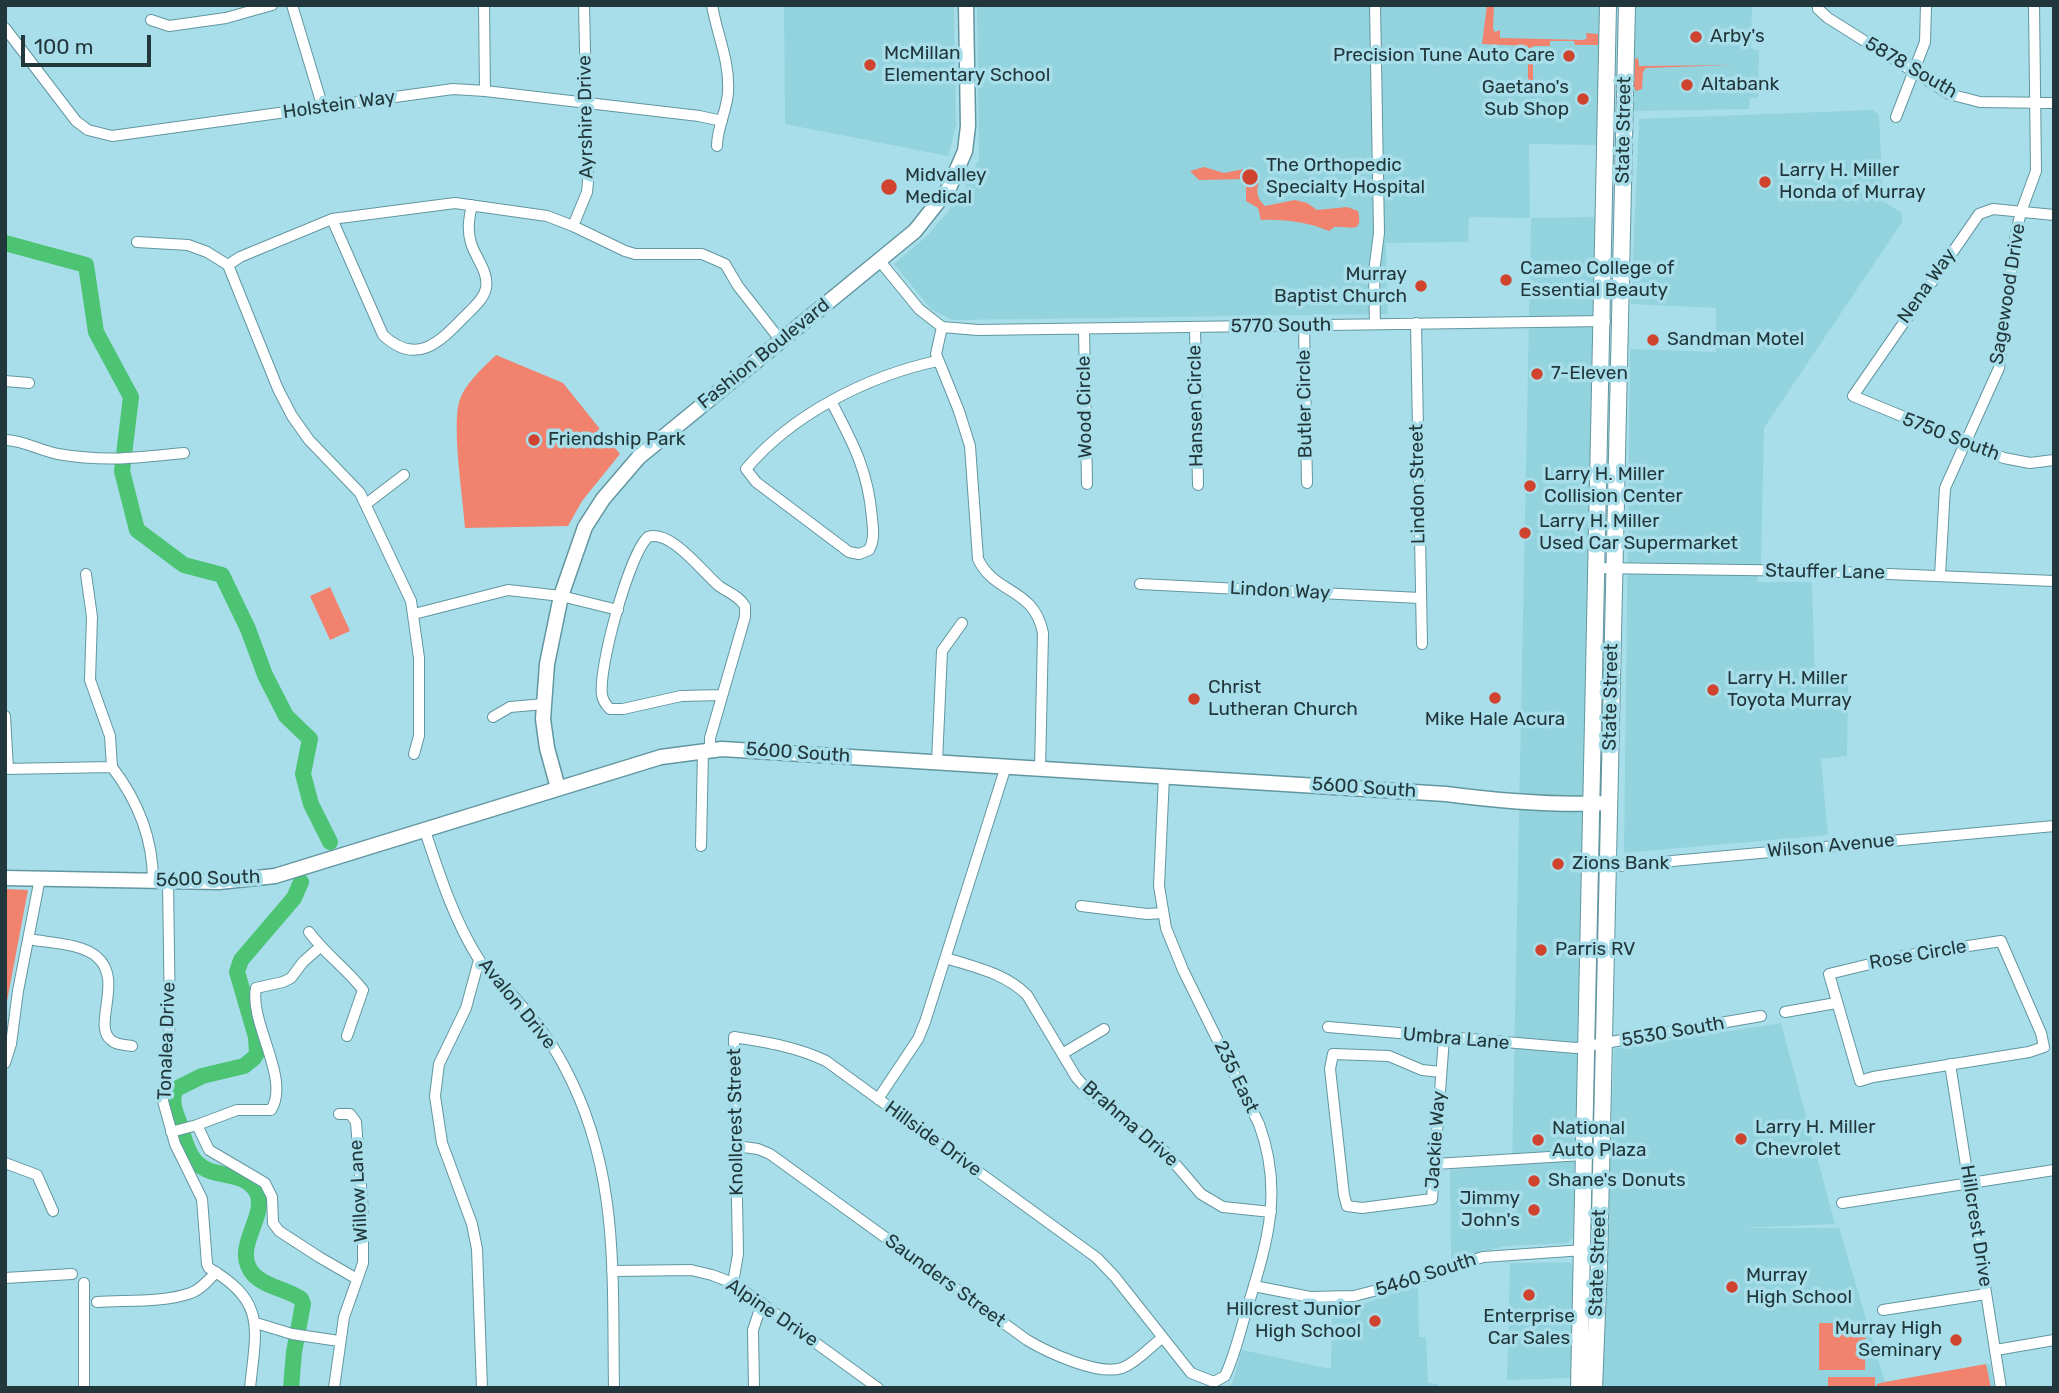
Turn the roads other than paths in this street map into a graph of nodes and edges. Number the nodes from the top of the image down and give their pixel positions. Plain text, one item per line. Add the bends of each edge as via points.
1 (272, 5) edge
2 (292, 5) edge
3 (484, 5) edge
4 (584, 5) edge
5 (712, 5) edge
6 (966, 5) edge
7 (1375, 5) edge
8 (1608, 5) edge
9 (1627, 5) edge
10 (1926, 5) edge
11 (2034, 5) edge
12 (1818, 7) edge
13 (151, 20) dead end
14 (5, 28) edge
15 (1914, 72) junction
16 (485, 91) junction
17 (586, 102) junction
18 (2036, 103) junction
19 (2054, 103) edge
20 (323, 108) junction
21 (1896, 117) dead end
22 (722, 121) junction
23 (717, 145) dead end
24 (471, 205) junction
25 (2021, 212) junction
26 (2054, 215) edge
27 (332, 219) junction
28 (573, 226) junction
29 (137, 242) dead end
30 (880, 260) junction
31 (228, 265) junction
32 (1601, 321) junction
33 (1620, 321) junction
34 (1416, 323) junction
35 (1375, 324) junction
36 (1304, 325) junction
37 (942, 327) junction
38 (1195, 328) junction
39 (1084, 329) junction
40 (781, 341) junction
41 (937, 361) junction
42 (5, 381) edge
43 (29, 383) dead end
44 (1853, 396) joint
45 (831, 401) junction
46 (5, 440) edge
47 (1964, 442) junction
48 (184, 453) dead end
49 (2054, 460) edge
50 (404, 475) dead end
51 (1307, 483) dead end
52 (1087, 484) dead end
53 (1198, 485) dead end
54 (366, 504) junction
55 (1595, 568) junction
56 (1614, 568) junction
57 (86, 574) dead end
58 (1940, 575) junction
59 (2054, 581) edge
60 (1140, 584) dead end
61 (561, 596) junction
62 (1420, 598) junction
63 (618, 610) junction
64 (414, 614) junction
65 (962, 623) dead end
66 (1422, 644) dead end
67 (722, 695) junction
68 (544, 704) junction
69 (5, 716) edge
70 (493, 717) dead end
71 (707, 750) junction
72 (414, 754) dead end
73 (937, 762) junction
74 (1006, 766) junction
75 (112, 767) junction
76 (6, 769) edge
77 (1040, 769) junction
78 (1164, 776) junction
79 (558, 788) junction
80 (1609, 803) junction
81 (1590, 804) junction
82 (2054, 826) edge
83 (425, 831) junction
84 (701, 846) dead end
85 (1607, 867) junction
86 (5, 878) edge
87 (40, 878) junction
88 (160, 882) junction
89 (1082, 906) dead end
90 (1163, 913) junction
91 (309, 932) dead end
92 (29, 940) junction
93 (320, 947) junction
94 (946, 958) junction
95 (479, 960) junction
96 (1836, 1003) junction
97 (1785, 1012) dead end
98 (1762, 1016) dead end
99 (1328, 1027) dead end
100 (1104, 1029) dead end
101 (347, 1036) dead end
102 (1444, 1038) junction
103 (1603, 1044) junction
104 (132, 1046) dead end
105 (1585, 1047) junction
106 (1062, 1054) junction
107 (5, 1063) edge
108 (1950, 1064) junction
109 (1441, 1072) junction
110 (878, 1100) junction
111 (339, 1114) dead end
112 (193, 1126) junction
113 (174, 1131) junction
114 (736, 1146) junction
115 (1583, 1155) junction
116 (5, 1163) edge
117 (1435, 1164) junction
118 (2054, 1170) edge
119 (1969, 1183) junction
120 (1843, 1203) dead end
121 (53, 1211) dead end
122 (1272, 1212) junction
123 (1599, 1249) junction
124 (1581, 1250) junction
125 (612, 1270) junction
126 (216, 1272) junction
127 (72, 1273) dead end
128 (5, 1278) edge
129 (357, 1279) junction
130 (84, 1283) dead end
131 (733, 1283) junction
132 (1254, 1286) junction
133 (1986, 1294) junction
134 (97, 1302) dead end
135 (762, 1303) junction
136 (1883, 1310) dead end
137 (256, 1323) junction
138 (1162, 1338) junction
139 (2054, 1340) edge
140 (339, 1341) junction
141 (1996, 1350) junction
142 (1222, 1379) joint
143 (84, 1388) edge
144 (250, 1388) edge
145 (334, 1388) edge
146 (482, 1388) edge
147 (614, 1388) edge
148 (754, 1388) edge
149 (878, 1388) edge
150 (1579, 1388) edge
151 (1594, 1388) edge
152 (2001, 1388) edge

1 - 13 street via 226,18 169,26
2 - 20 street
3 - 16 street
4 - 17 street, Ayrshire Drive
5 - 22 street via 728,74
6 - 30 street, Fashion Boulevard via 968,126 961,162 928,217
7 - 35 street via 1379,233
8 - 32 main road, State Street
9 - 33 main road, State Street
10 - 15 street via 1925,42
11 - 18 street, Sagewood Drive
12 - 15 street, 5878 South via 1828,18
14 - 20 street, Holstein Way via 76,121 100,134 127,135
15 - 18 street, 5878 South via 1965,99
15 - 21 street
16 - 17 street, Holstein Way
16 - 20 street, Holstein Way via 453,89
17 - 22 street, Holstein Way
17 - 28 street, Ayrshire Drive via 587,192
18 - 19 street, 5878 South
18 - 25 street, Sagewood Drive via 2036,171
22 - 23 street
24 - 27 street via 439,204
24 - 27 street via 470,241 487,285 479,302 436,344 415,350 397,346 383,335
24 - 28 street via 548,216
25 - 26 street
25 - 44 street, Nena Way via 1993,209 1979,214
25 - 47 street, Sagewood Drive via 1998,368
27 - 31 street
28 - 40 street via 635,254 702,254 725,264
29 - 31 street via 188,245
30 - 37 street via 919,309
30 - 40 street, Fashion Boulevard
31 - 54 street via 292,416
32 - 33 street, 5770 South
32 - 34 street, 5770 South
32 - 55 main road, State Street
33 - 56 main road, State Street
34 - 35 street, 5770 South
34 - 62 street, Lindon Street
35 - 36 street, 5770 South
36 - 38 street, 5770 South
36 - 51 street, Butler Circle
37 - 39 street, 5770 South
37 - 41 street
38 - 39 street, 5770 South
38 - 53 street, Hansen Circle
39 - 52 street, Wood Circle
40 - 61 street, Fashion Boulevard via 623,473 585,527
41 - 45 street
41 - 77 street via 970,446 978,559 988,575 1026,600 1040,619
42 - 43 street
44 - 47 street, 5750 South
45 - 45 street via 810,413 746,469 756,482 849,552 859,554 869,550 873,540 870,492 856,448
46 - 48 street via 57,454 114,460
47 - 49 street, 5750 South via 2016,461
47 - 58 street, Sagewood Drive via 1945,488
50 - 54 street
54 - 64 street
55 - 56 street, Stauffer Lane
55 - 81 main road, State Street
56 - 58 street, Stauffer Lane
56 - 80 main road, State Street
57 - 75 street via 92,617 90,680 110,736
58 - 59 street, Stauffer Lane
60 - 62 street, Lindon Way
61 - 63 street
61 - 64 street via 508,590
61 - 68 street, Fashion Boulevard
62 - 66 street, Lindon Street
63 - 67 street via 602,687 610,709 681,695
63 - 67 street via 633,561 645,539 654,535 668,540 708,572 745,607
64 - 72 street via 419,736
65 - 73 street via 942,651
67 - 71 street
68 - 70 street via 510,707
68 - 79 street, Fashion Boulevard via 547,748
69 - 76 street
71 - 73 street, 5600 South
71 - 79 street, 5600 South via 661,757
71 - 84 street
73 - 74 street, 5600 South
74 - 77 street, 5600 South
74 - 94 street, Hillside Drive
75 - 76 street
75 - 88 street, Tonalea Drive via 134,798
77 - 78 street, 5600 South
78 - 81 street, 5600 South
78 - 90 street, 235 East via 1159,868
79 - 83 street, 5600 South
80 - 81 street, 5600 South
80 - 85 main road, State Street
81 - 105 main road, State Street
82 - 85 street, Wilson Avenue
83 - 88 street, 5600 South via 275,876
83 - 95 street, Avalon Drive via 451,903
85 - 103 main road, State Street
86 - 87 street, 5600 South
87 - 88 street, 5600 South
87 - 92 street
88 - 113 street, Tonalea Drive via 170,1023 163,1101
89 - 90 street
90 - 122 street, 235 East via 1173,948 1266,1144 1273,1183
91 - 93 street
92 - 104 street via 72,947 99,958 110,987 106,1034 111,1041
92 - 107 street
93 - 101 street via 363,990
93 - 112 street via 291,978 256,988 277,1092 271,1110 237,1110
94 - 106 street, Brahma Drive via 1018,986
94 - 110 street, Hillside Drive via 918,1039
95 - 125 street, Avalon Drive via 543,1032 581,1100 606,1187
95 - 146 street via 466,1008 439,1064 435,1096 442,1143 477,1249
96 - 97 street
96 - 108 street, Rose Circle via 1860,1081
96 - 108 street, Rose Circle via 1829,974 1903,956 2001,941 2044,1047
98 - 103 street, 5530 South
99 - 102 street, Umbra Lane
100 - 106 street
102 - 105 street, Umbra Lane
102 - 109 street, Jackie Way
103 - 105 street, 5530 South
103 - 123 main road, State Street
105 - 115 main road, State Street
106 - 122 street, Brahma Drive via 1090,1093 1165,1152 1201,1194 1223,1207
108 - 119 street, Hillcrest Drive
109 - 117 street, Jackie Way
109 - 117 street, Jackie Way via 1422,1070 1389,1056 1333,1054 1330,1069 1347,1206 1432,1199
110 - 114 street, Knollcrest Street via 809,1053 734,1037
110 - 138 street, Hillside Drive via 1097,1258
111 - 129 street, Willow Lane via 350,1114 356,1122 363,1240
112 - 113 street
112 - 129 street, Willow Lane via 209,1150 265,1183 272,1197 273,1223 279,1231
113 - 126 street, Tonalea Drive via 181,1161 202,1199 206,1257 209,1268
114 - 131 street, Knollcrest Street via 738,1254
114 - 138 street, Saunders Street via 770,1154 1052,1354 1113,1369 1130,1363
115 - 117 street
115 - 124 main road, State Street
116 - 121 street via 37,1175
118 - 119 street
119 - 120 street
119 - 133 street, Hillcrest Drive
122 - 132 street, 235 East
123 - 124 street, 5460 South
123 - 151 main road, State Street
124 - 132 street, 5460 South via 1483,1256 1354,1296 1310,1297
124 - 150 main road, State Street
125 - 131 street, Alpine Drive via 691,1270
125 - 147 street, Avalon Drive
126 - 134 street via 193,1292
126 - 137 street via 242,1293
127 - 128 street
129 - 140 street, Willow Lane
130 - 143 street
131 - 135 street, Alpine Drive
132 - 142 street, 235 East
133 - 136 street
133 - 141 street, Hillcrest Drive
135 - 148 street via 753,1329
135 - 149 street, Alpine Drive
137 - 140 street
137 - 144 street
138 - 142 street, Hillside Drive via 1191,1373 1214,1382
139 - 141 street
140 - 145 street, Willow Lane
141 - 152 street, Hillcrest Drive

